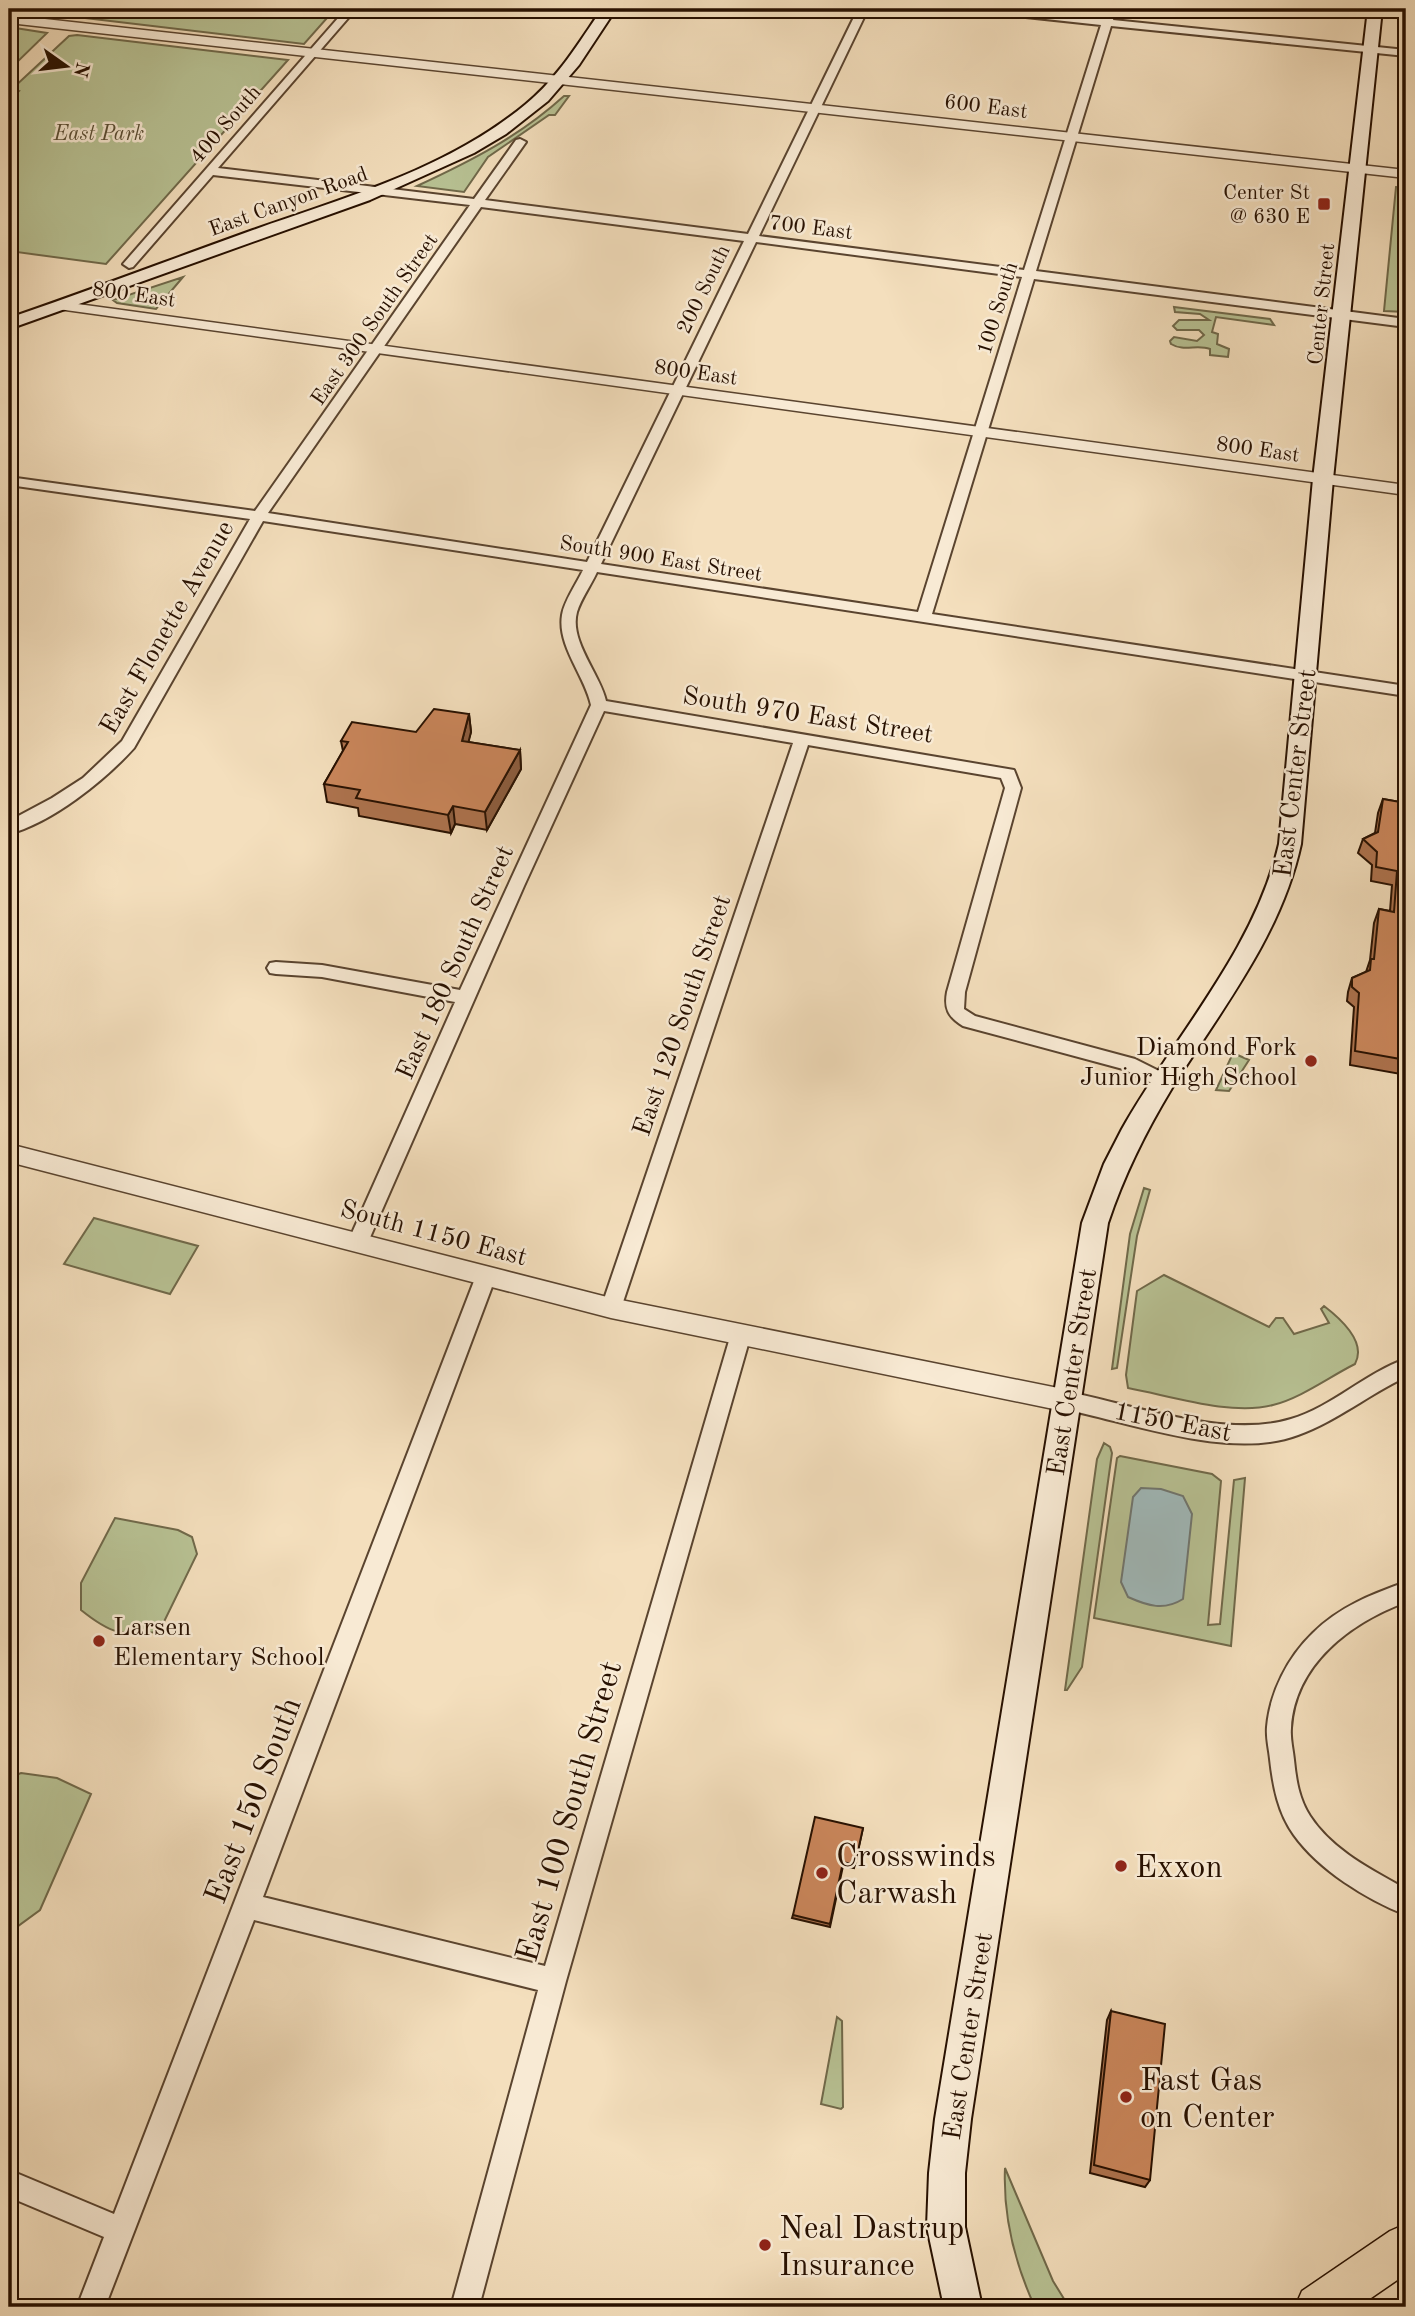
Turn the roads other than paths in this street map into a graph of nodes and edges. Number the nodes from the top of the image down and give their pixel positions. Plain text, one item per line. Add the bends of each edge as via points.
1 (351, 9) edge
2 (609, 9) edge
3 (863, 9) edge
4 (979, 9) edge
5 (1111, 9) edge
6 (1375, 9) edge
7 (9, 19) edge
8 (1107, 21) junction
9 (1372, 50) junction
10 (313, 53) junction
11 (1406, 53) edge
12 (560, 79) junction
13 (816, 108) junction
14 (1074, 137) junction
15 (520, 142) dead end
16 (1359, 169) junction
17 (210, 171) junction
18 (1406, 174) edge
19 (379, 190) junction
20 (478, 204) junction
21 (751, 239) junction
22 (128, 264) dead end
23 (1029, 274) junction
24 (63, 306) junction
25 (1343, 313) junction
26 (1406, 323) edge
27 (9, 324) edge
28 (375, 349) junction
29 (677, 391) junction
30 (980, 433) junction
31 (1324, 479) junction
32 (9, 481) edge
33 (1406, 490) edge
34 (258, 517) junction
35 (591, 568) junction
36 (923, 619) junction
37 (1307, 676) junction
38 (1406, 691) edge
39 (599, 705) junction
40 (802, 739) junction
41 (9, 828) edge
42 (276, 968) dead end
43 (467, 998) junction
44 (1164, 1082) junction
45 (9, 1153) edge
46 (358, 1242) junction
47 (486, 1276) junction
48 (611, 1308) junction
49 (741, 1334) junction
50 (846, 1355) joint
51 (1406, 1368) edge
52 (1068, 1401) junction
53 (1406, 1592) edge
54 (1406, 1903) edge
55 (247, 1906) junction
56 (553, 1981) junction
57 (9, 2183) edge
58 (120, 2230) junction
59 (1406, 2247) edge
60 (91, 2307) edge
61 (465, 2307) edge
62 (963, 2307) edge
63 (1318, 2307) edge

1 - 10 street, 400 South
2 - 12 main road
3 - 13 street, 200 South
4 - 8 street
5 - 8 street, 100 South
6 - 9 main road, Center Street
7 - 10 street, 600 East
8 - 9 street
8 - 14 street, 100 South
9 - 11 street
9 - 16 main road, Center Street
10 - 12 street, 600 East
10 - 17 street, 400 South
12 - 13 street, 600 East
12 - 19 main road, East Canyon Road via 532,107 488,138
13 - 14 street, 600 East
13 - 21 street, 200 South
14 - 16 street, 600 East
14 - 23 street, 100 South
15 - 20 street, East 300 South Street
16 - 18 street, 600 East
16 - 25 main road, Center Street
17 - 19 street, 700 East
17 - 22 street, 400 South
19 - 20 street, 700 East
19 - 24 main road, East Canyon Road
20 - 21 street, 700 East
20 - 28 street, East 300 South Street
21 - 23 street, 700 East
21 - 29 street, 200 South
23 - 25 street, 700 East
23 - 30 street, 100 South
24 - 27 main road, East Canyon Road
24 - 28 street, 800 East
25 - 26 street, 700 East
25 - 31 main road, Center Street
28 - 29 street, 800 East
28 - 34 street, East 300 South Street
29 - 30 street, 800 East
29 - 35 street, 200 South
30 - 31 street, 800 East
30 - 36 street, 100 South
31 - 33 street, 800 East
31 - 37 main road, East Center Street
32 - 34 street, South 900 East Street
34 - 35 street, South 900 East Street
34 - 41 street, East Flonette Avenue via 115,761 82,786
35 - 36 street, South 900 East Street
35 - 39 street, 200 South via 569,622 575,649 597,685
36 - 37 street, South 900 East Street
37 - 38 street, South 900 East Street
37 - 44 main road, East Center Street via 1290,844 1278,891 1252,944
39 - 40 street, South 970 East Street
39 - 43 street, East 180 South Street
40 - 44 street, South 970 East Street via 1008,774 1013,788 956,992 956,1014 1128,1064
40 - 48 street, East 120 South Street
42 - 43 street via 322,971
43 - 46 street, East 180 South Street
44 - 52 main road, East Center Street via 1121,1153 1095,1223
45 - 46 street, South 1150 East
46 - 47 street, South 1150 East
47 - 48 street, South 1150 East
47 - 55 street, East 150 South
48 - 49 street, South 1150 East
49 - 50 street, South 1150 East
49 - 56 street, East 100 South Street
50 - 52 street, 1150 East
51 - 52 street, 1150 East via 1274,1433 1219,1433
52 - 62 main road, East Center Street via 951,2132 946,2227
53 - 54 street via 1383,1600 1323,1636 1292,1677 1279,1727 1283,1770 1299,1819 1313,1838 1352,1871
55 - 56 street
55 - 58 street, East 150 South
56 - 61 street, East 100 South Street
57 - 58 street
58 - 60 street, East 150 South
59 - 63 highway

